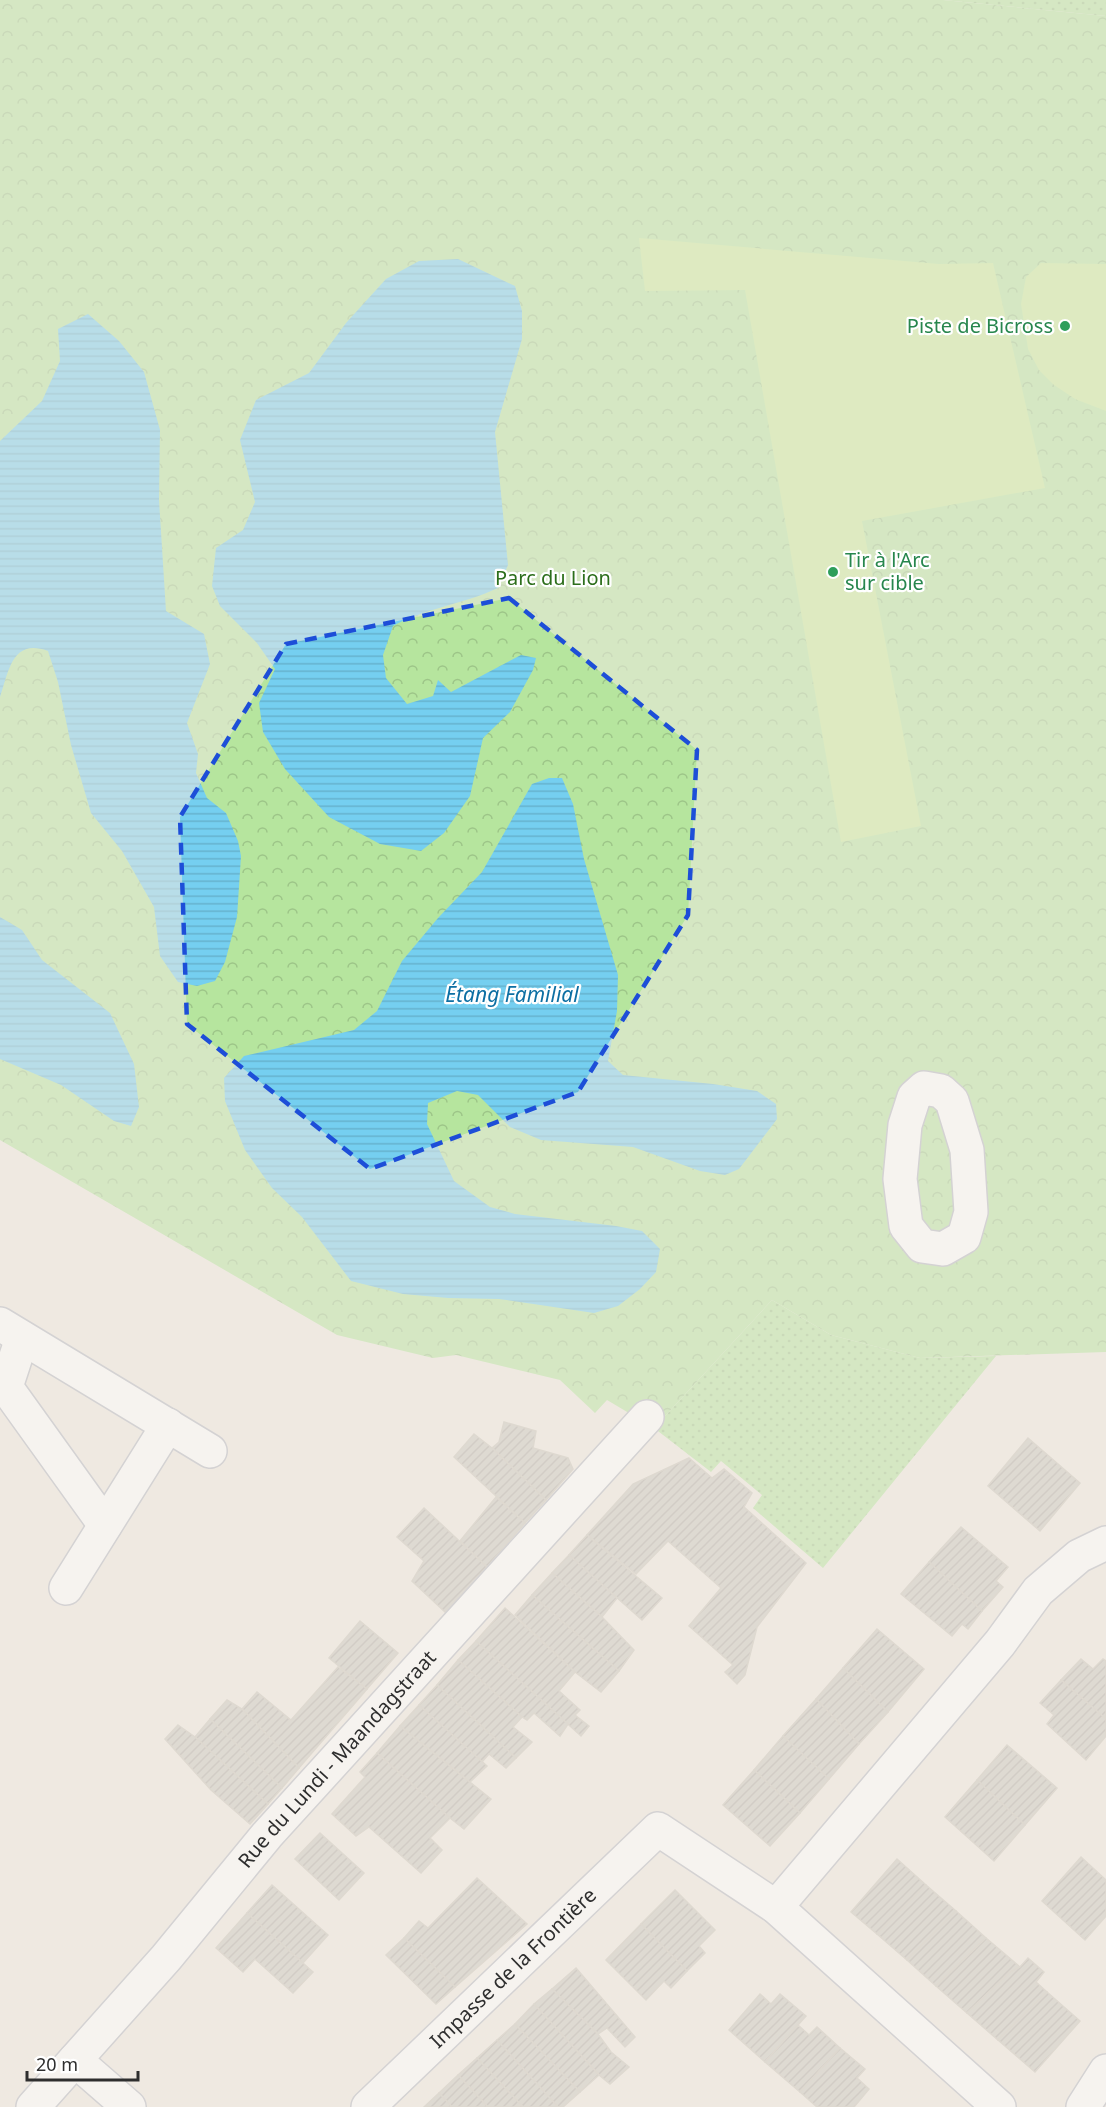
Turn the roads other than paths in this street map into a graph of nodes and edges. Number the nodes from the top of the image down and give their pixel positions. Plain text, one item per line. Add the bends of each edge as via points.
1 (11, 1331) edge
2 (647, 1417) dead end
3 (168, 1425) junction
4 (210, 1451) dead end
5 (105, 1525) junction
6 (1106, 1543) edge
7 (66, 1588) dead end
8 (776, 1907) junction
9 (75, 2060) junction
10 (1106, 2071) edge
11 (33, 2107) edge
12 (129, 2107) edge
13 (368, 2107) edge
14 (999, 2107) edge
15 (1083, 2107) edge

1 - 3 street
1 - 5 street via 6,1387
2 - 9 street, Rue du Lundi - Maandagstraat via 267,1835 166,1958
3 - 4 street
3 - 5 street
5 - 7 street
6 - 8 street via 1079,1556 1038,1591 999,1643
8 - 13 street, Impasse de la Frontière via 658,1829
8 - 14 street
9 - 11 street, Rue du Lundi - Maandagstraat
9 - 12 street
10 - 15 street

